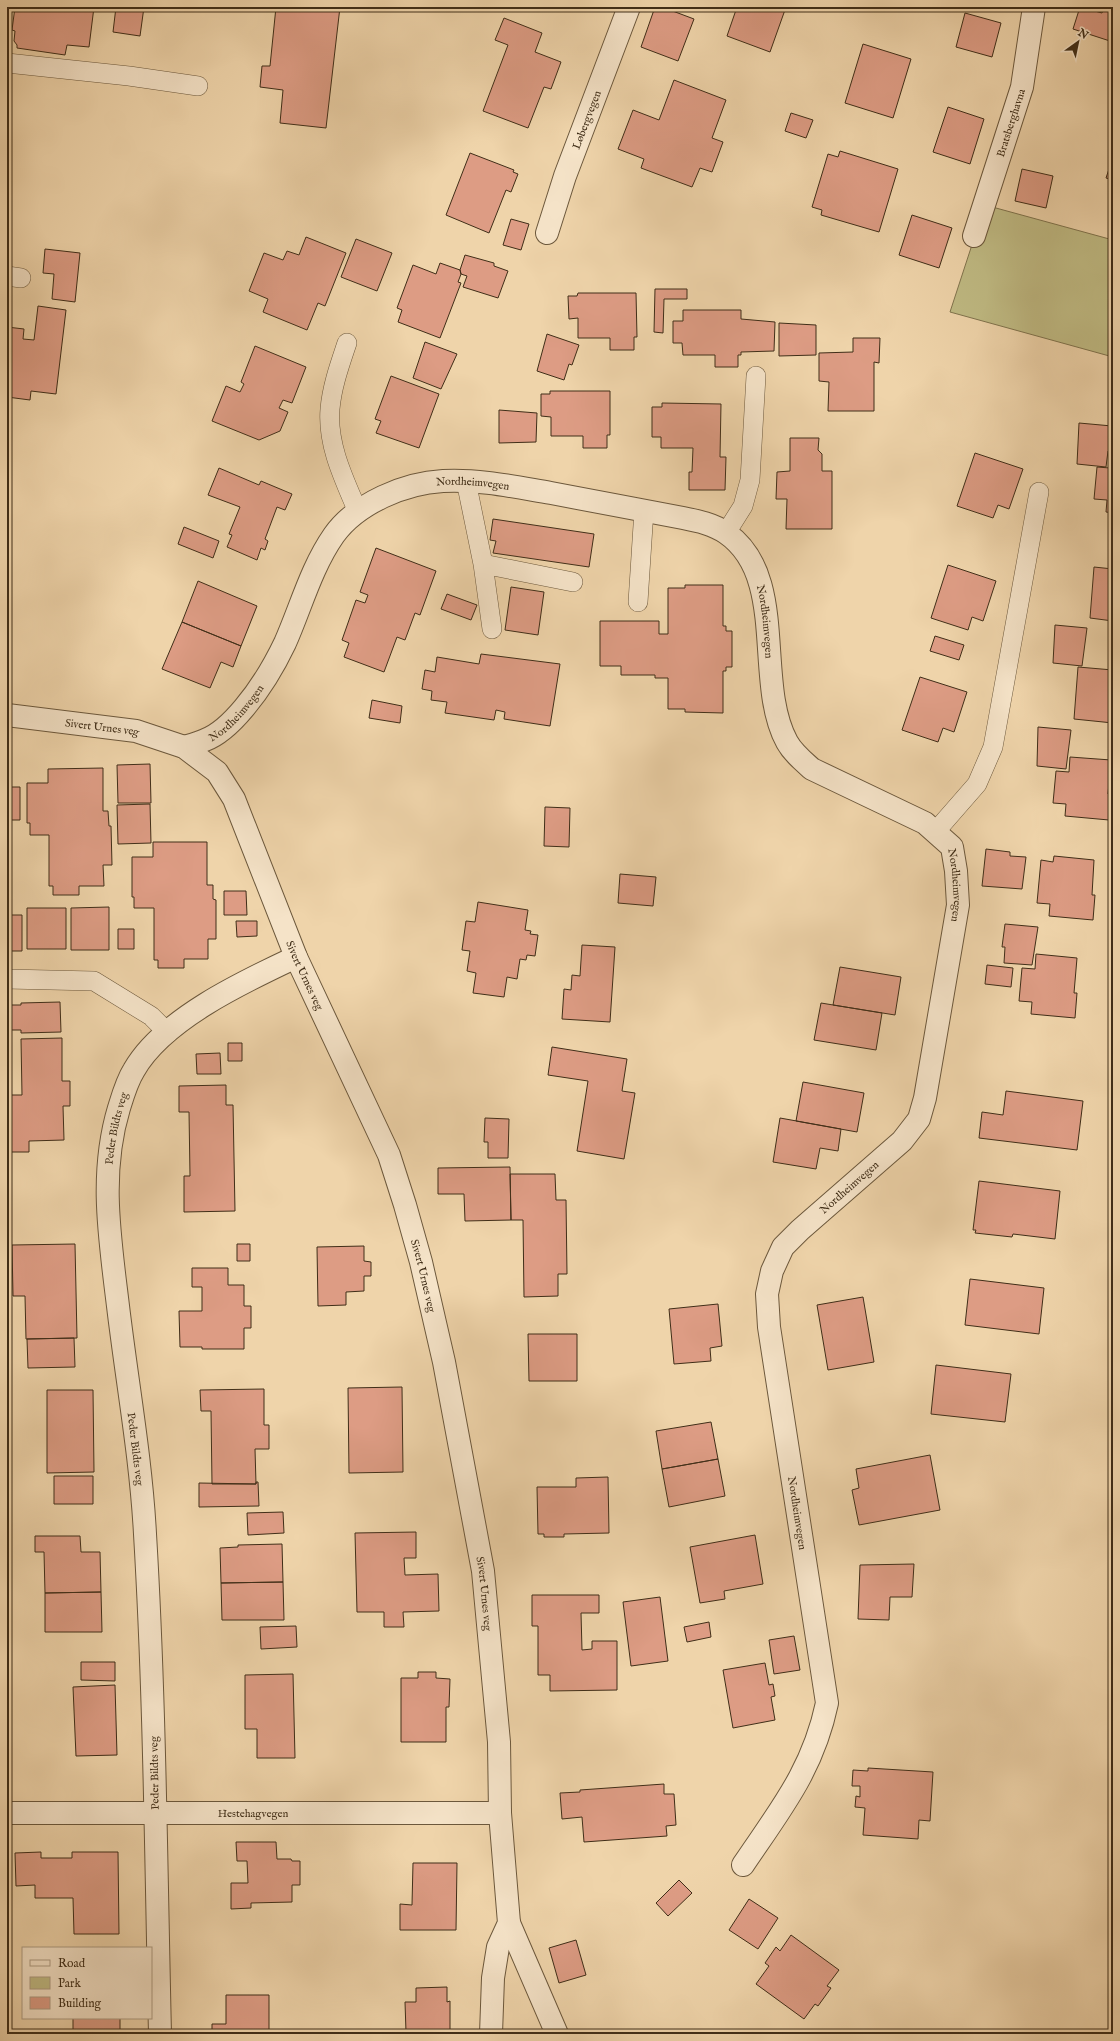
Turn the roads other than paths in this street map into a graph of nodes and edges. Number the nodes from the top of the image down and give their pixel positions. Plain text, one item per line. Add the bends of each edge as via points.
1 (629, 7) edge
2 (1034, 7) edge
3 (7, 63) edge
4 (198, 86) dead end
5 (547, 233) dead end
6 (974, 236) dead end
7 (347, 343) dead end
8 (756, 376) dead end
9 (466, 481) junction
10 (1039, 492) dead end
11 (644, 510) junction
12 (358, 512) junction
13 (726, 533) junction
14 (483, 564) junction
15 (573, 582) dead end
16 (638, 602) dead end
17 (492, 629) dead end
18 (7, 715) edge
19 (184, 747) junction
20 (936, 831) junction
21 (296, 957) junction
22 (7, 979) edge
23 (168, 1033) junction
24 (155, 1813) junction
25 (500, 1813) junction
26 (7, 1814) edge
27 (743, 1865) dead end
28 (509, 1922) junction
29 (160, 2034) edge
30 (492, 2034) edge
31 (557, 2034) edge

1 - 5 street, Løbergvegen via 565,176
2 - 6 street, Bratsberghavna via 1022,86
3 - 4 lane
7 - 12 lane via 330,409 331,438 339,466
8 - 13 lane via 750,480 743,506
9 - 11 street, Nordheimvegen via 500,484
9 - 12 street, Nordheimvegen via 442,481 406,487 382,497
9 - 14 lane
10 - 20 lane via 993,747 977,784
11 - 13 street, Nordheimvegen via 710,524
11 - 16 lane
12 - 19 street, Nordheimvegen via 335,533 324,550 314,568 285,643 255,695 224,728 206,740
13 - 20 street, Nordheimvegen via 740,544 754,566 762,589 776,710 787,743 812,770 925,823
14 - 15 lane
14 - 17 lane
18 - 19 street, Sivert Urnes veg via 136,731
19 - 21 street, Sivert Urnes veg via 217,772 234,799
20 - 27 street, Nordheimvegen via 952,847 958,905 925,1098 919,1119 902,1141 783,1247 772,1271 767,1294 769,1327 827,1703 821,1731 797,1785
21 - 23 street, Peder Bildts veg via 202,1007
21 - 25 street, Sivert Urnes veg via 389,1155 421,1262 449,1385 483,1571 499,1742
22 - 23 lane via 94,981 150,1016
23 - 24 street, Peder Bildts veg via 151,1048 134,1069 124,1093 113,1128 107,1185 108,1222 144,1512 152,1662
24 - 25 street, Hestehagvegen
24 - 26 street, Hestehagvegen
24 - 29 street, Peder Bildts veg
25 - 28 street, Sivert Urnes veg
28 - 30 street, Sivert Urnes veg via 498,1947 493,1978
28 - 31 street

